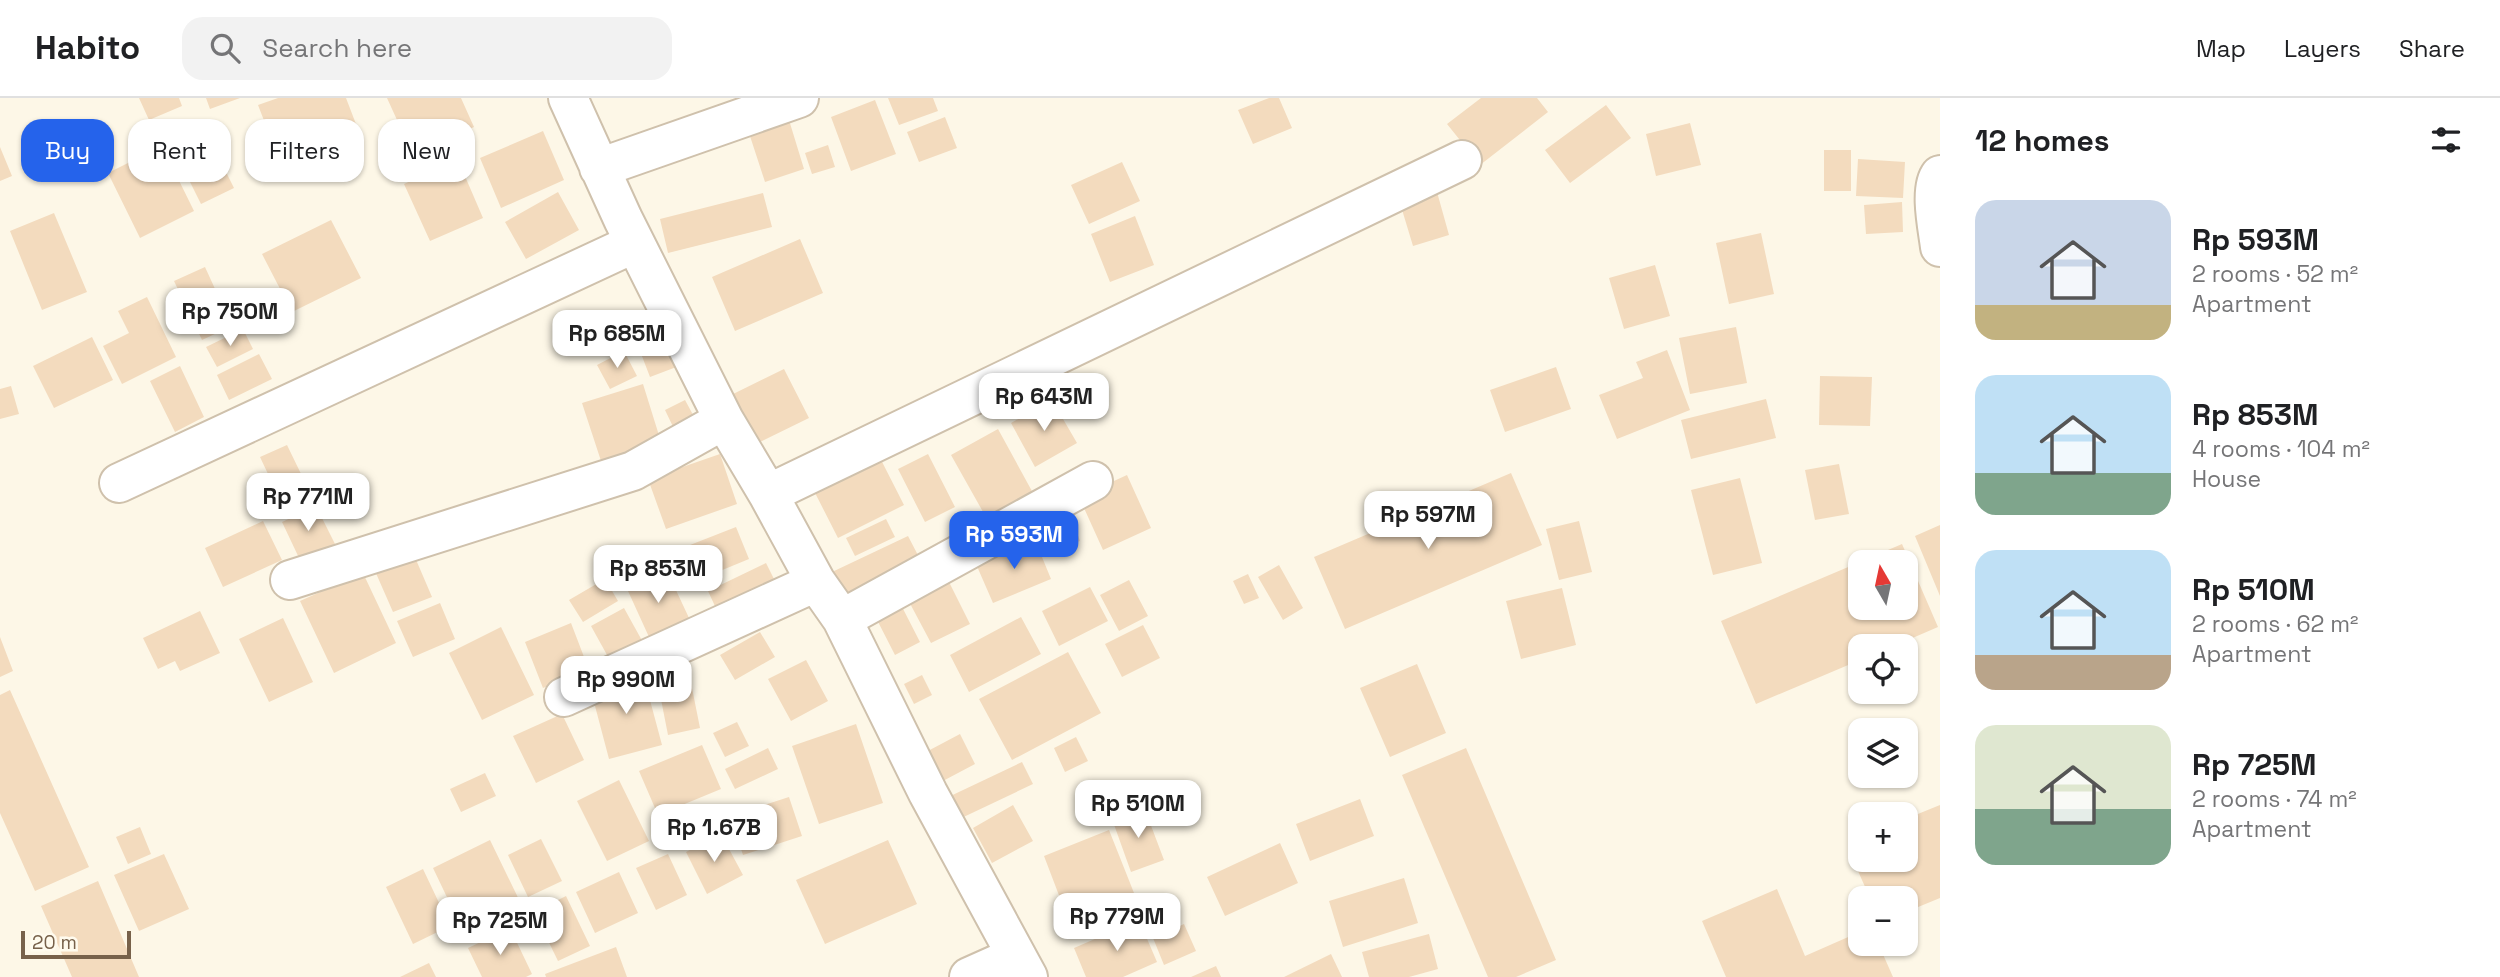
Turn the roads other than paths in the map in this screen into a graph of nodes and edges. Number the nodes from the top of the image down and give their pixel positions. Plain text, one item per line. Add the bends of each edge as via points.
1 (568, 98) edge
2 (799, 98) edge
3 (1462, 160) dead end
4 (599, 167) junction
5 (1940, 175) edge
6 (635, 243) junction
7 (1940, 247) edge
8 (724, 420) junction
9 (1093, 481) dead end
10 (119, 483) dead end
11 (768, 494) junction
12 (290, 580) dead end
13 (816, 582) junction
14 (842, 619) junction
15 (564, 697) dead end
16 (1022, 967) edge
17 (969, 977) edge

1 - 4 street
2 - 4 street
3 - 11 street
4 - 6 street
5 - 7 street via 1934,195
6 - 8 street
6 - 10 street
8 - 11 street
8 - 12 street via 632,471
9 - 14 street
11 - 13 street
13 - 14 street
13 - 15 street
14 - 16 street
16 - 17 street

